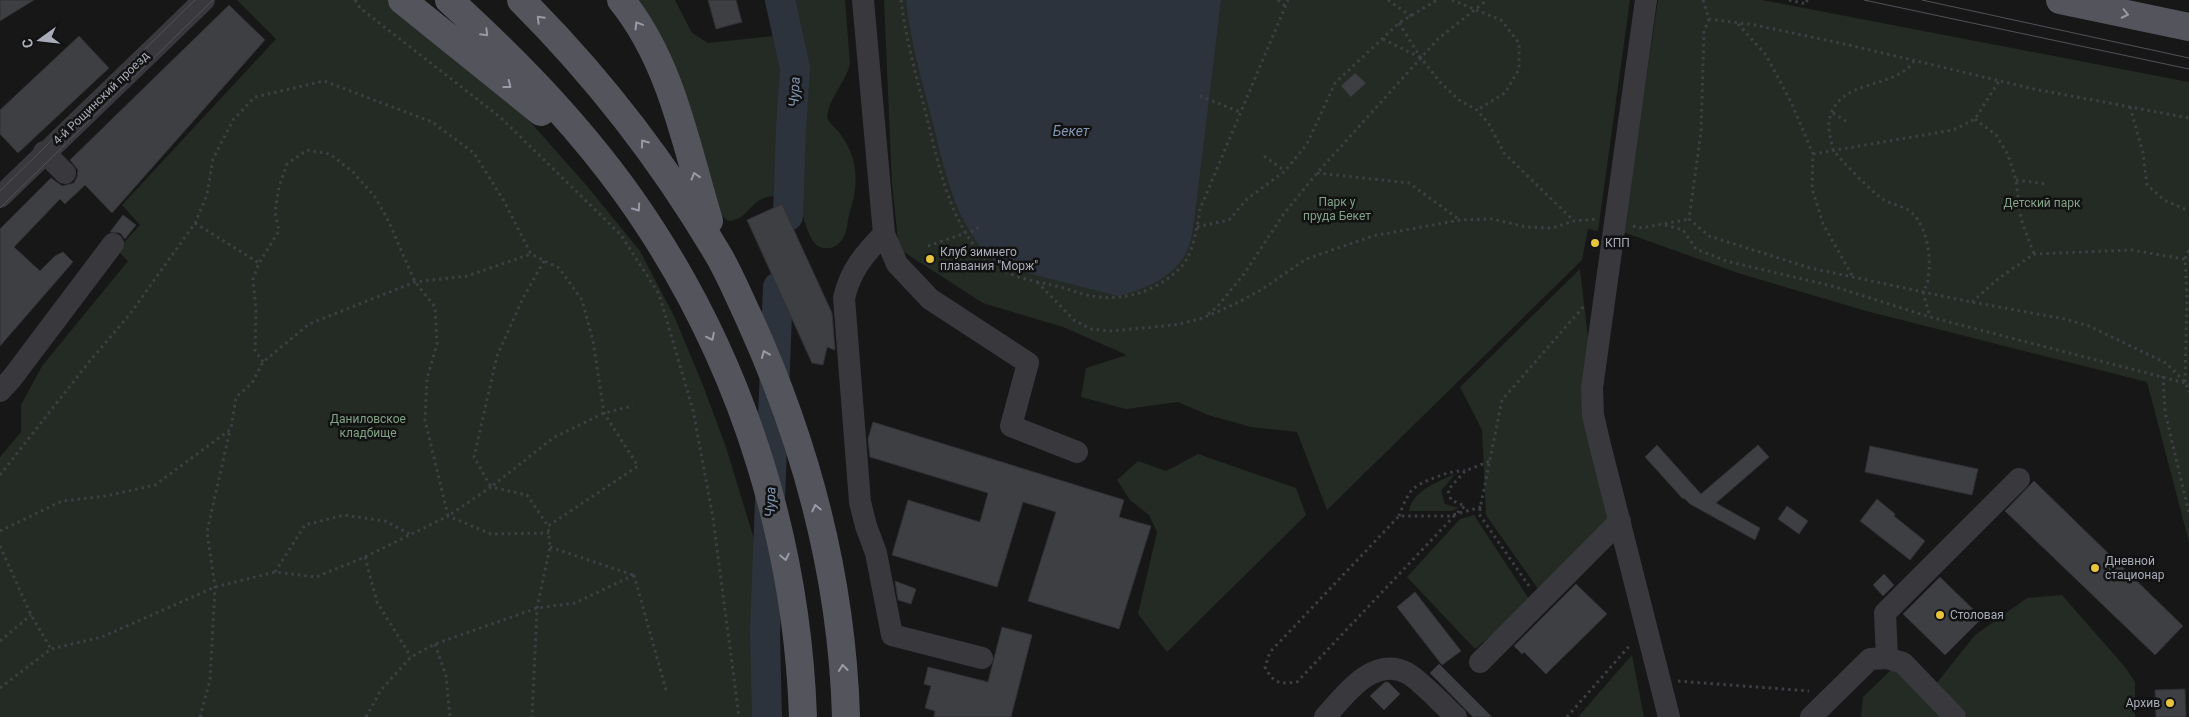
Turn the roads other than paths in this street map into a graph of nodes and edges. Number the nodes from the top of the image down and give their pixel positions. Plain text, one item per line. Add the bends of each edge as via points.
1 (204, 0) edge
2 (402, 0) edge
3 (449, 0) edge
4 (521, 0) edge
5 (621, 0) edge
6 (863, 0) edge
7 (1646, 0) edge
8 (2060, 0) edge
9 (2189, 27) edge
10 (44, 152) junction
11 (65, 173) dead end
12 (619, 183) junction
13 (0, 197) edge
14 (884, 234) junction
15 (114, 244) dead end
16 (723, 263) junction
17 (0, 391) edge
18 (1077, 452) dead end
19 (2019, 479) dead end
20 (1620, 521) junction
21 (982, 658) dead end
22 (1887, 658) junction
23 (1480, 662) dead end
24 (803, 717) edge
25 (846, 717) edge
26 (1325, 717) edge
27 (1456, 717) edge
28 (1669, 717) edge
29 (1811, 717) edge
30 (1955, 717) edge

1 - 10 street, 4-й Рощинский проезд
2 -> 12 main road via 535,106
3 -> 12 main road via 549,98
16 -> 4 main road via 672,182 619,108 562,41
16 -> 5 main road via 675,103 655,53
6 - 14 street
7 - 20 street via 1609,220 1606,281 1592,388 1593,415
8 -> 9 main road
10 - 11 street
10 - 13 street, 4-й Рощинский проезд
12 -> 24 main road via 652,229 689,293 726,369 752,434 786,560 796,622
14 - 18 street via 897,264 930,299 1028,363 1011,426
14 - 21 street via 856,266 844,298 860,502 876,553 892,635
15 - 17 street
25 -> 16 main road via 838,620 827,552 811,485 764,352
19 - 22 street via 1885,613
20 - 23 street
20 - 28 street
22 - 29 street via 1870,659
22 - 30 street via 1903,663
26 - 27 street via 1364,676 1392,668 1408,673

